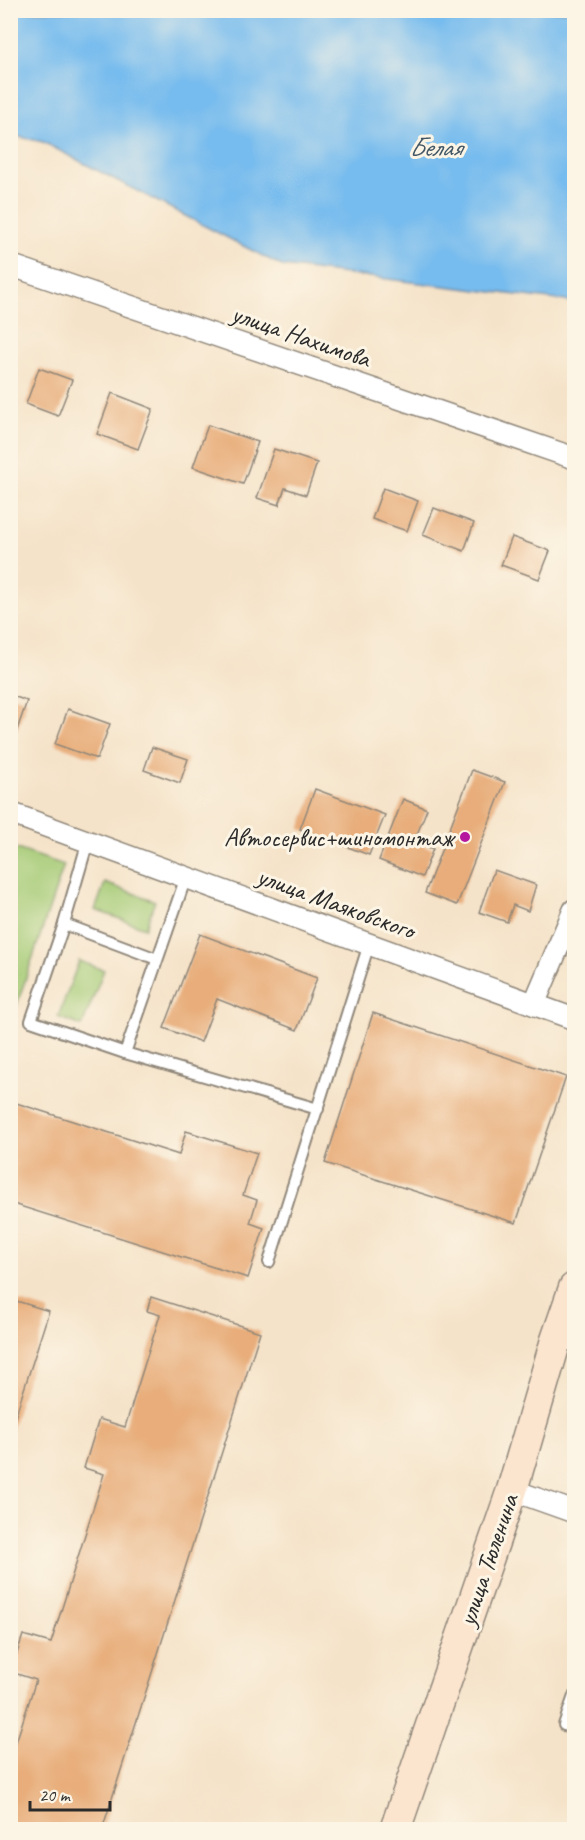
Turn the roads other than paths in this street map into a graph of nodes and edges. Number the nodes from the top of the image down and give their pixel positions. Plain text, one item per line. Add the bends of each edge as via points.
1 (10, 265) edge
2 (574, 458) edge
3 (10, 813) edge
4 (88, 841) junction
5 (186, 877) junction
6 (574, 909) edge
7 (64, 924) junction
8 (369, 944) junction
9 (157, 959) junction
10 (534, 1004) junction
11 (574, 1019) edge
12 (125, 1053) junction
13 (318, 1109) junction
14 (269, 1262) dead end
15 (574, 1288) edge
16 (565, 1343) edge
17 (512, 1490) junction
18 (574, 1512) edge
19 (574, 1696) edge
20 (574, 1728) edge
21 (395, 1830) edge

1 - 2 street, улица Нахимова
3 - 4 street, улица Маяковского
4 - 5 street, улица Маяковского
4 - 7 lane
5 - 8 street, улица Маяковского
5 - 9 lane
6 - 10 street
7 - 9 lane
7 - 12 lane via 31,1021
8 - 10 street, улица Маяковского
8 - 13 lane
9 - 12 lane
10 - 11 street, улица Маяковского
12 - 13 lane
13 - 14 lane
15 - 16 main road, улица Тюленина
16 - 17 main road, улица Тюленина
17 - 18 street
17 - 21 main road, улица Тюленина
19 - 20 lane via 564,1725

